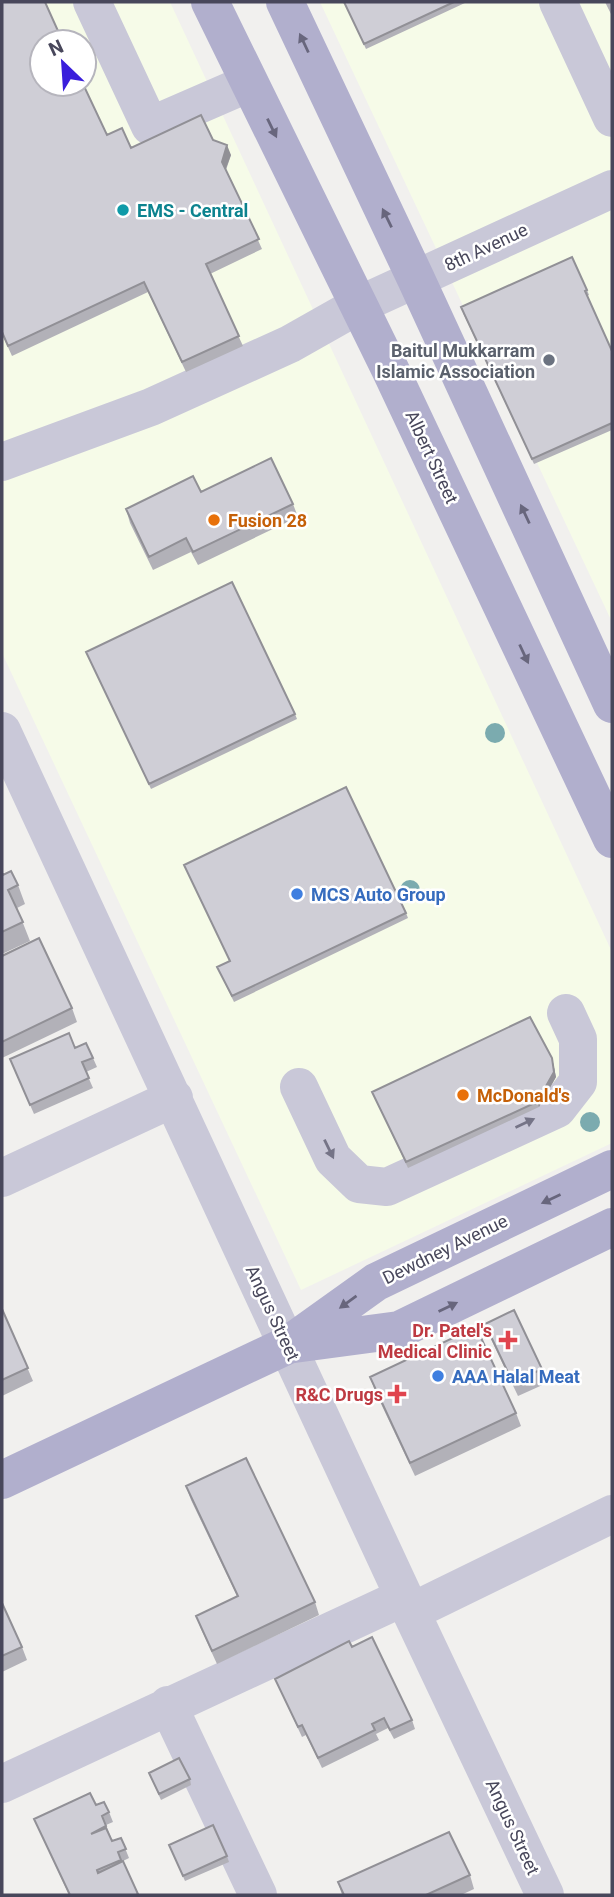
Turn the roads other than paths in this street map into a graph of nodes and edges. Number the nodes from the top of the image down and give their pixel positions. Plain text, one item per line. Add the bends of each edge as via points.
1 (92, 2) edge
2 (209, 2) edge
3 (285, 2) edge
4 (558, 2) edge
5 (249, 83) junction
6 (612, 118) edge
7 (612, 189) edge
8 (416, 279) junction
9 (359, 305) junction
10 (2, 462) edge
11 (612, 704) edge
12 (2, 731) edge
13 (612, 839) edge
14 (566, 1013) dead end
15 (299, 1087) dead end
16 (173, 1098) junction
17 (612, 1169) edge
18 (2, 1178) edge
19 (612, 1229) edge
20 (288, 1345) junction
21 (2, 1480) edge
22 (612, 1514) edge
23 (407, 1604) junction
24 (168, 1705) junction
25 (2, 1784) edge
26 (258, 1895) edge
27 (545, 1895) edge

1 - 5 street via 149,125
2 - 5 main road, Albert Street
8 -> 3 main road
4 - 6 street
5 -> 9 main road, Albert Street
7 - 8 street, 8th Avenue
8 - 9 street, 8th Avenue
11 -> 8 main road
9 - 10 street, 8th Avenue via 290,344 151,407
9 -> 13 main road, Albert Street
12 - 16 street, Angus Street
15 -> 14 street via 333,1159 359,1184 387,1187 557,1109 578,1082 578,1039
16 - 18 street
16 - 20 street, Angus Street
17 -> 20 main road, Dewdney Avenue via 376,1282
20 -> 19 main road, Dewdney Avenue via 399,1331
20 - 21 main road, Dewdney Avenue
20 - 23 street, Angus Street
22 - 23 street
23 - 24 street
23 - 27 street, Angus Street
24 - 25 street
24 - 26 street

